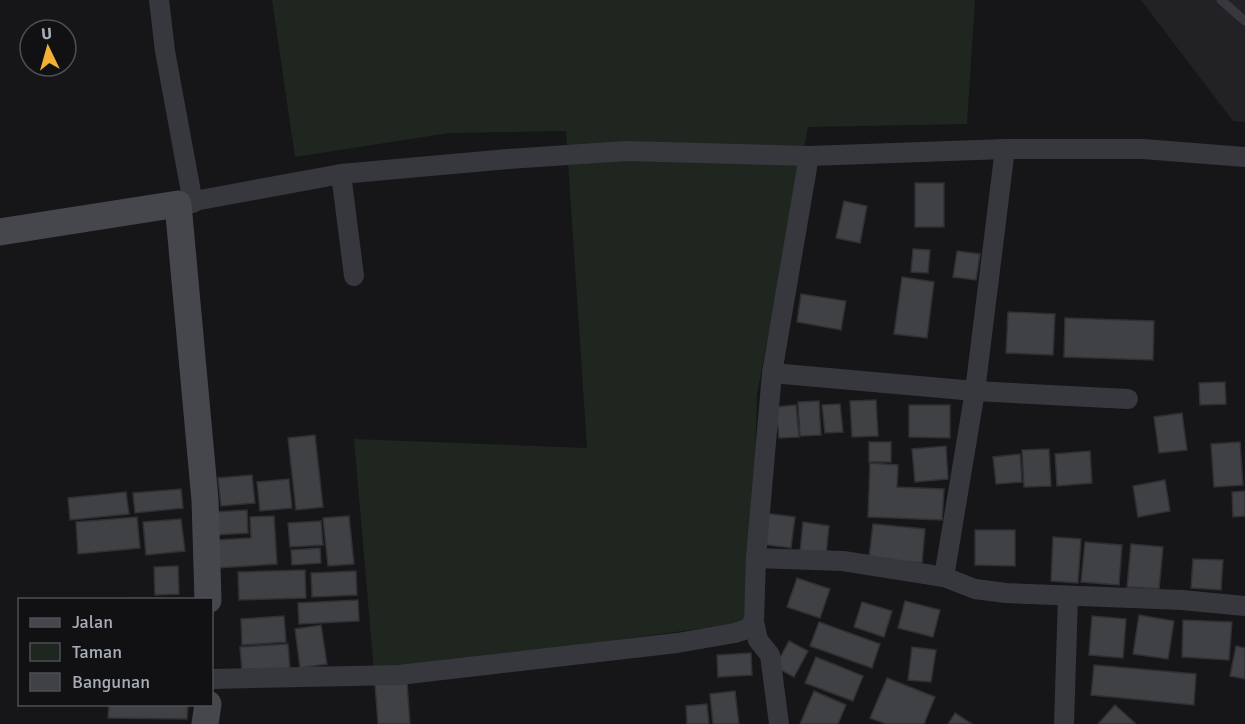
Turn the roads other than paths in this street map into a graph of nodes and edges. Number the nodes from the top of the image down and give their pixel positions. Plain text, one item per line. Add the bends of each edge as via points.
1 (159, 0) edge
2 (1221, 0) edge
3 (1245, 21) edge
4 (1005, 149) junction
5 (809, 156) junction
6 (1245, 157) edge
7 (341, 174) junction
8 (185, 203) junction
9 (0, 232) edge
10 (354, 276) dead end
11 (772, 373) junction
12 (975, 391) junction
13 (1128, 399) dead end
14 (756, 558) junction
15 (944, 577) junction
16 (1068, 597) junction
17 (208, 598) edge
18 (1245, 606) edge
19 (754, 622) junction
20 (213, 679) edge
21 (208, 706) edge
22 (205, 724) edge
23 (779, 724) edge
24 (1064, 724) edge

1 - 8 street
2 - 3 lane
4 - 5 street
4 - 6 street via 1143,149
4 - 12 street
5 - 7 street via 626,151
5 - 11 street
7 - 8 street
7 - 10 street
8 - 9 street
8 - 17 street
11 - 12 street
11 - 14 street
12 - 13 street
12 - 15 street
14 - 15 street via 843,561
14 - 19 street
15 - 16 street via 975,589
16 - 18 street
16 - 24 street
19 - 20 street via 735,633 676,643 399,675
19 - 23 street via 758,640 770,655
21 - 22 street

